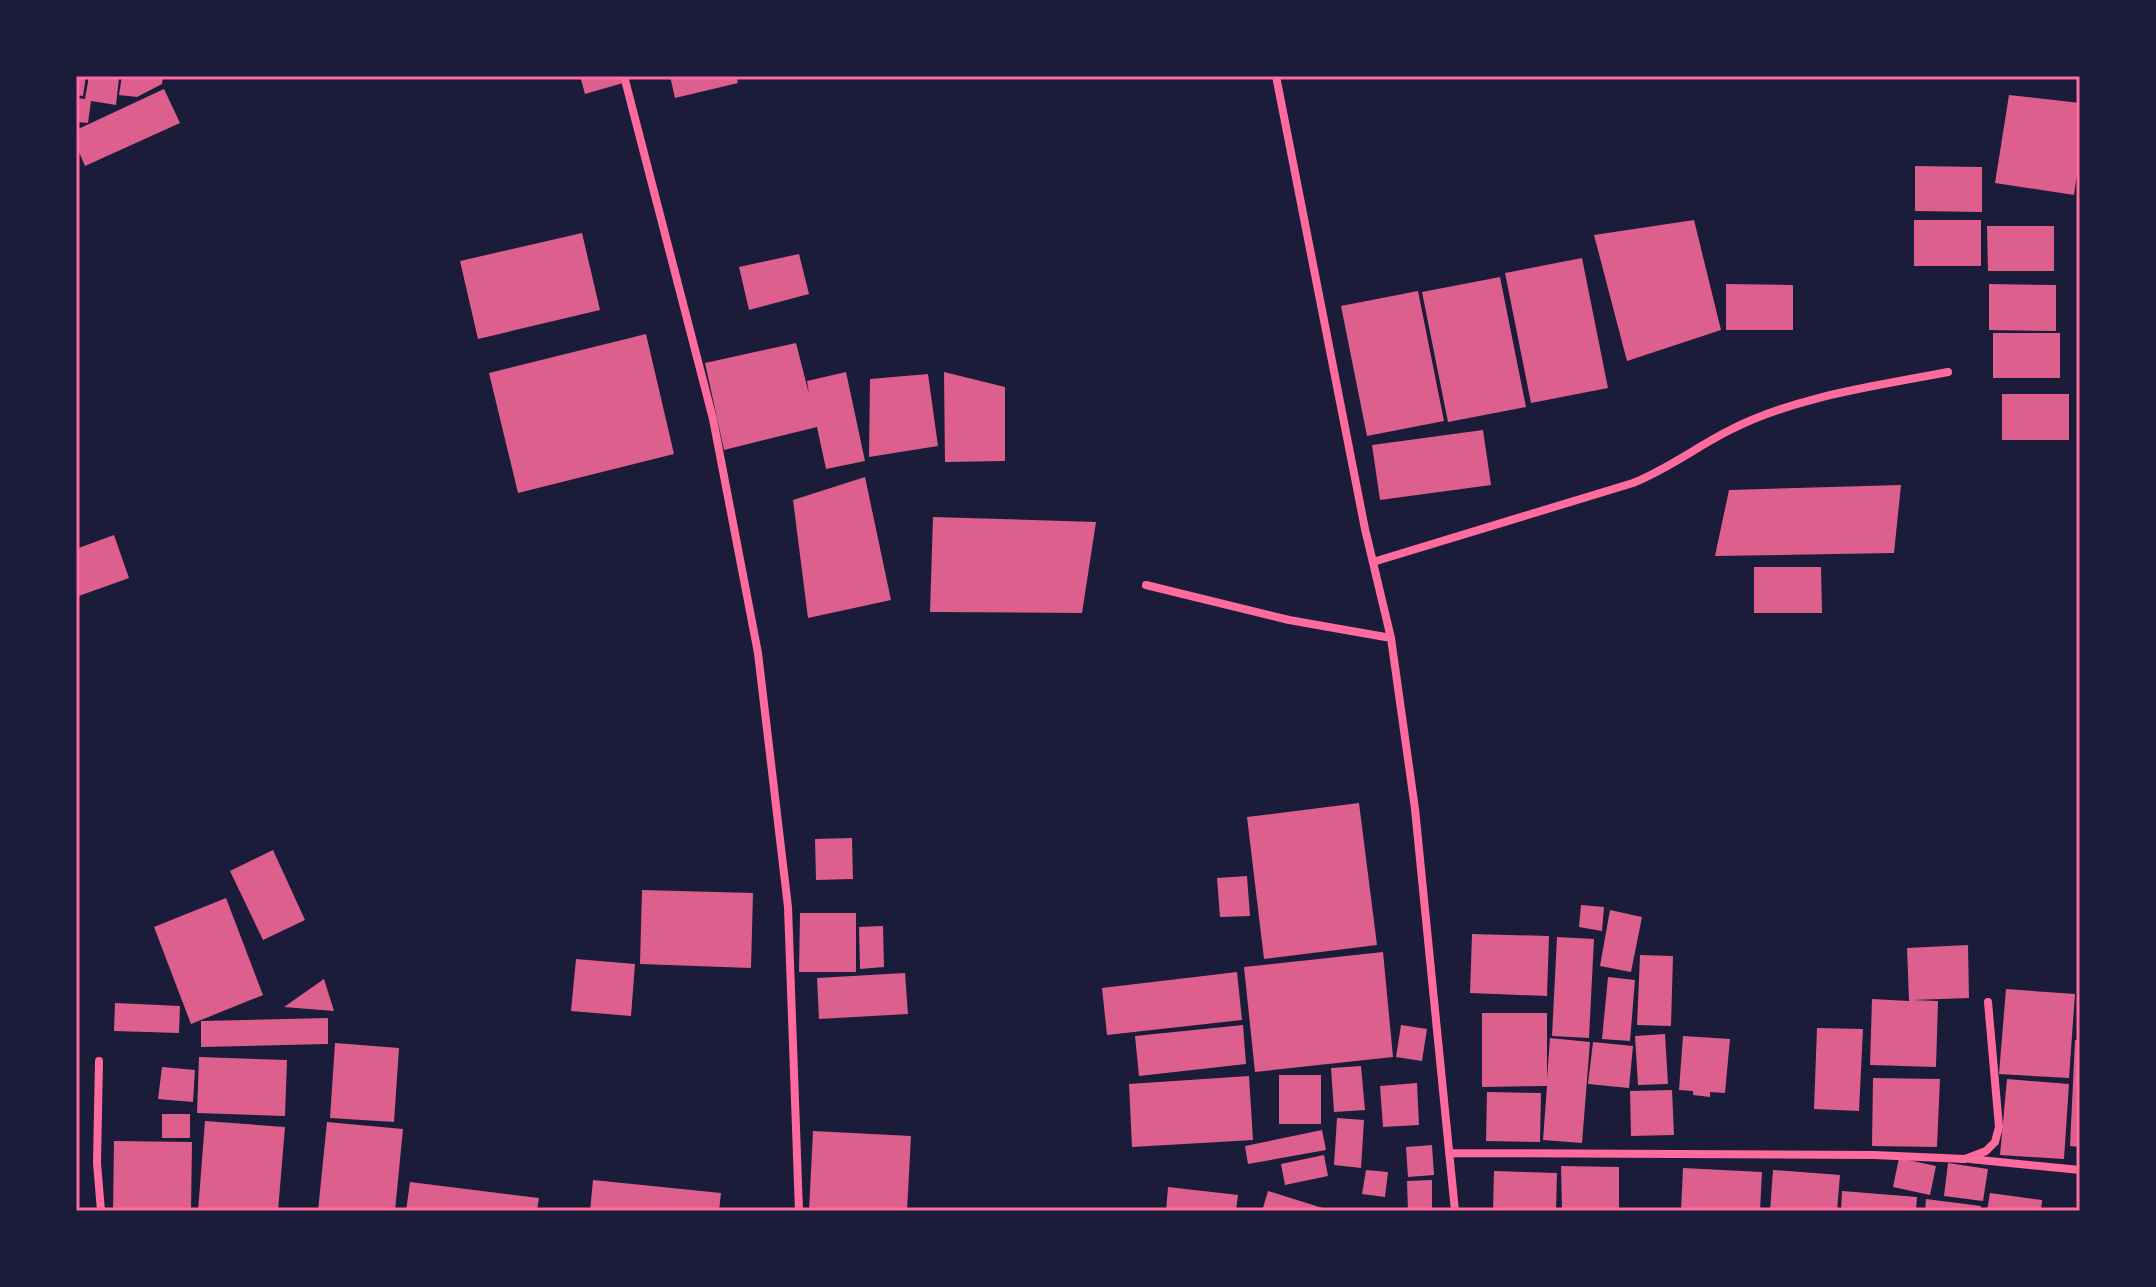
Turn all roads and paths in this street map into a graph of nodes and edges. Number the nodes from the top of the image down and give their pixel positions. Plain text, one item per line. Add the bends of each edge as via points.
1 (624, 76) edge
2 (1276, 76) edge
3 (1948, 372) dead end
4 (1373, 562) junction
5 (1146, 585) dead end
6 (1391, 638) junction
7 (1988, 1002) dead end
8 (99, 1061) dead end
9 (1450, 1153) junction
10 (1965, 1159) junction
11 (2080, 1170) edge
12 (101, 1211) edge
13 (799, 1211) edge
14 (1455, 1211) edge

1 - 13 street via 713,419 758,653 788,907
2 - 4 street
3 - 4 street via 1782,409 1730,430 1633,483
4 - 6 street
5 - 6 street
6 - 9 street via 1415,809
7 - 10 street via 1999,1127 1986,1151
8 - 12 street
9 - 10 street
9 - 14 street
10 - 11 street

